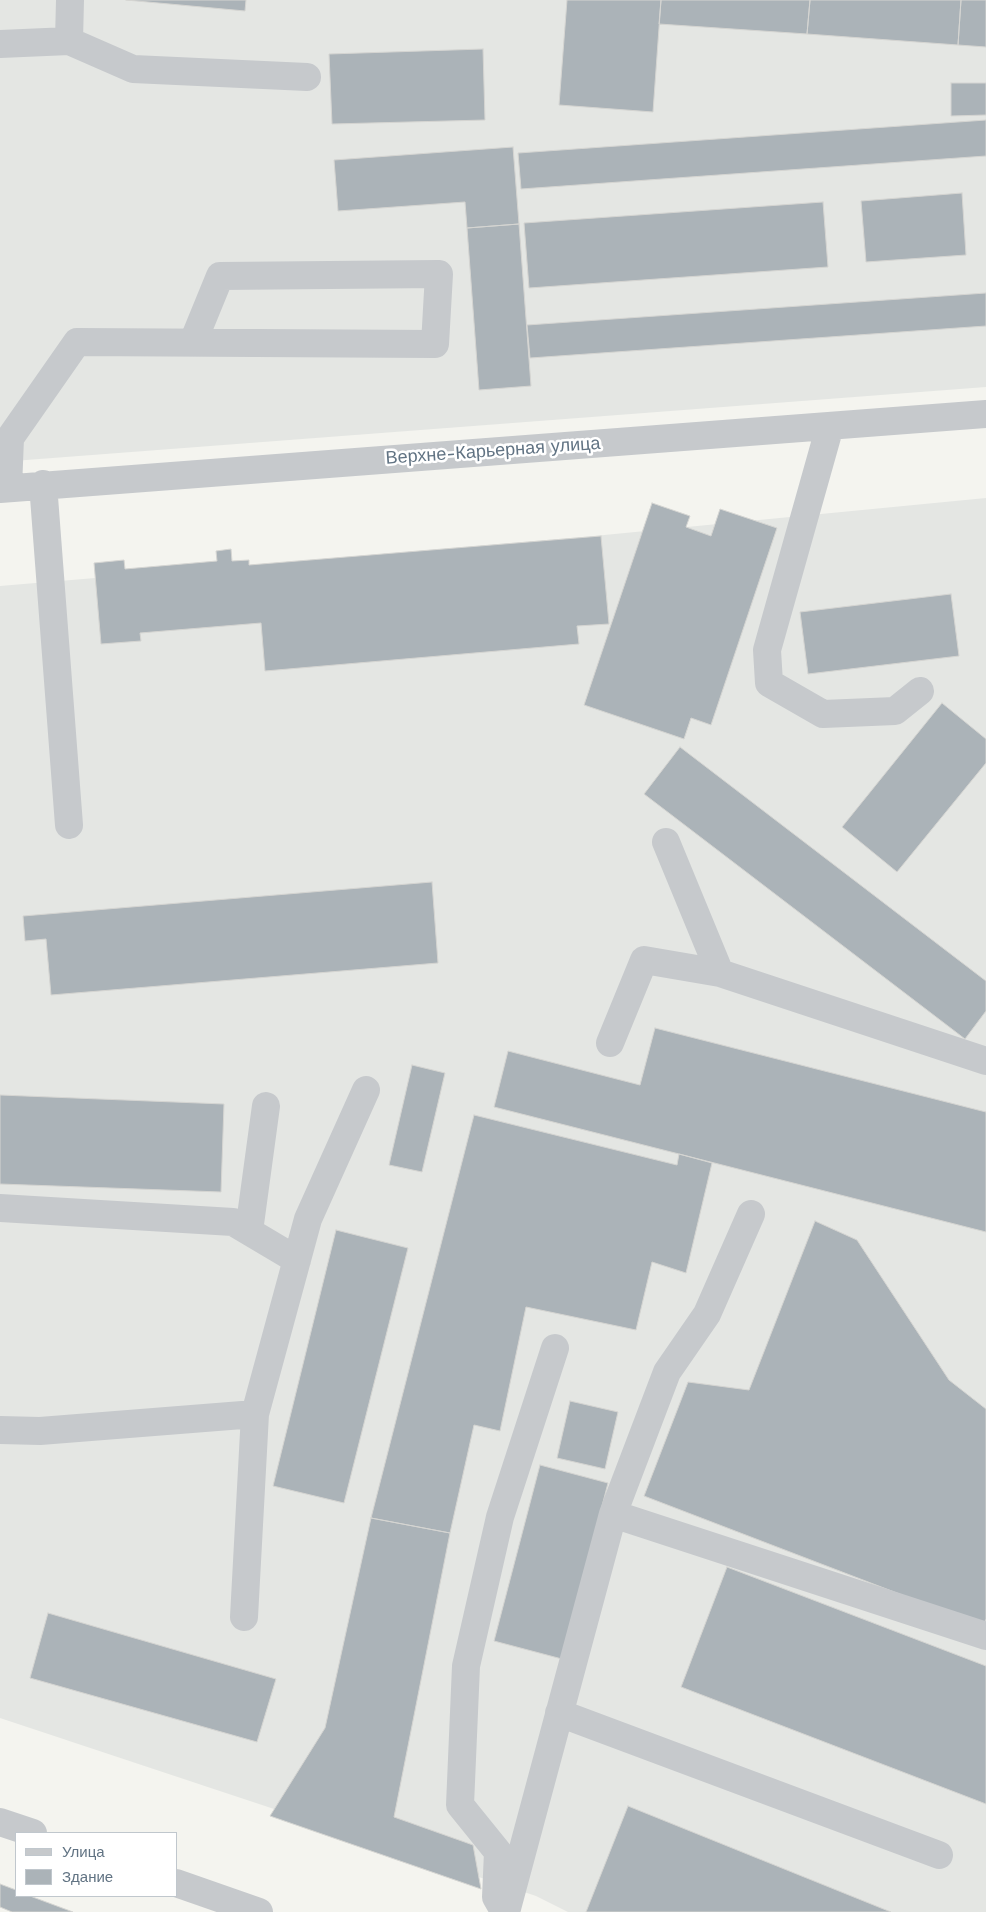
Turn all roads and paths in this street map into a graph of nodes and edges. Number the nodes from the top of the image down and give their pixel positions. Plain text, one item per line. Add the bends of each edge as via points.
1 (70, 0) edge
2 (69, 41) junction
3 (0, 44) edge
4 (307, 77) dead end
5 (193, 342) junction
6 (986, 414) edge
7 (830, 426) junction
8 (43, 484) junction
9 (4, 488) edge
10 (920, 692) dead end
11 (69, 825) dead end
12 (666, 842) dead end
13 (720, 973) junction
14 (610, 1044) dead end
15 (986, 1061) edge
16 (366, 1090) dead end
17 (266, 1106) dead end
18 (0, 1208) edge
19 (751, 1214) dead end
20 (248, 1232) junction
21 (297, 1260) junction
22 (555, 1348) dead end
23 (255, 1414) junction
24 (0, 1430) edge
25 (613, 1514) junction
26 (244, 1617) dead end
27 (986, 1636) edge
28 (560, 1713) junction
29 (0, 1822) edge
30 (30, 1832) edge
31 (938, 1855) dead end
32 (178, 1884) edge
33 (259, 1912) edge
34 (505, 1912) edge

1 - 2 street
2 - 3 street
2 - 4 street via 132,69
5 - 5 street via 220,276 439,274 435,344
5 - 9 street via 77,342 10,438
6 - 7 street, Верхне-Карьерная улица
7 - 8 street, Верхне-Карьерная улица
7 - 10 street via 766,650 768,683 823,714 895,711
8 - 9 street, Верхне-Карьерная улица
8 - 11 street
12 - 13 street
13 - 14 street via 644,960
13 - 15 street
16 - 21 street via 308,1219
17 - 20 street
18 - 20 street via 232,1222
19 - 25 street via 707,1314 667,1372
20 - 21 street
21 - 23 street
22 - 34 street via 500,1517 466,1666 460,1805 498,1852 496,1897
23 - 24 street via 40,1431
23 - 26 street
25 - 27 street
25 - 28 street
28 - 31 street
28 - 34 street
29 - 30 street
32 - 33 street

